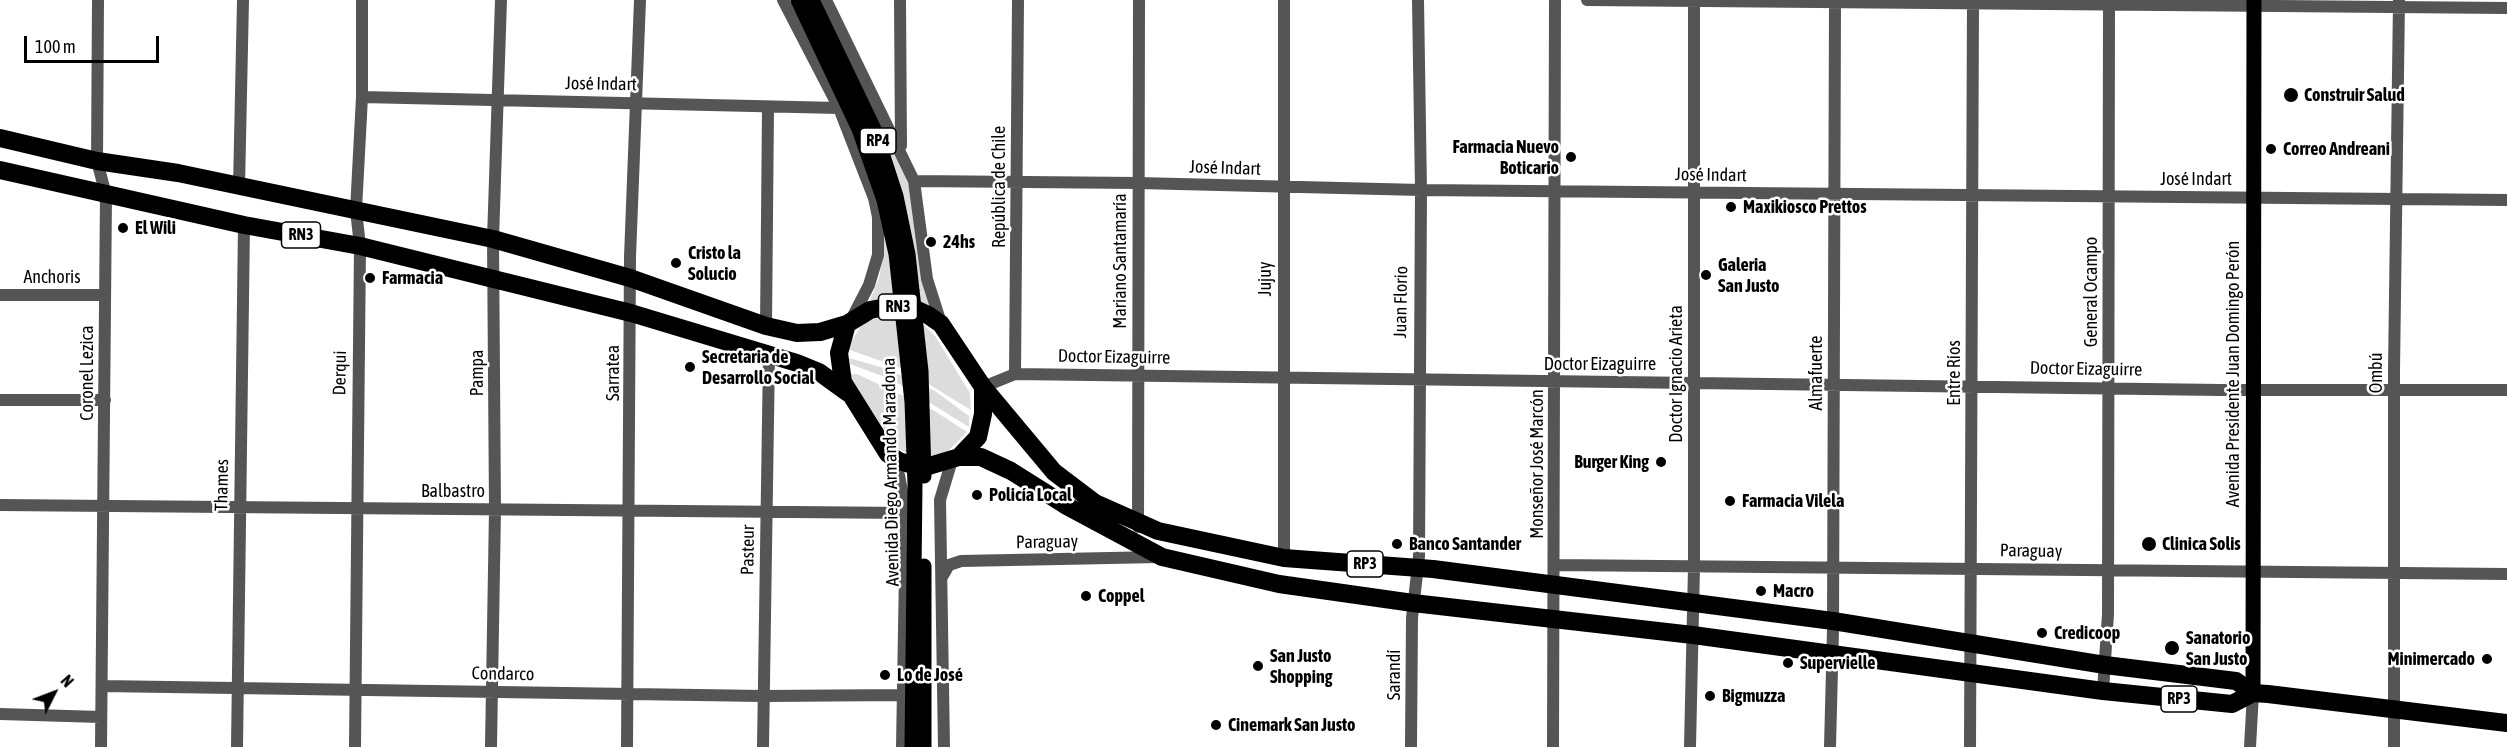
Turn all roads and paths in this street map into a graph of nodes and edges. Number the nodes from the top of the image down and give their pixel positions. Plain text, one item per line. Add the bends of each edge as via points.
1 (98, 0) edge
2 (243, 0) edge
3 (362, 0) edge
4 (501, 0) edge
5 (640, 0) edge
6 (783, 0) edge
7 (798, 0) edge
8 (812, 0) edge
9 (826, 0) edge
10 (900, 0) edge
11 (1018, 0) edge
12 (1139, 0) edge
13 (1284, 0) edge
14 (1418, 0) edge
15 (1556, 0) edge
16 (1587, 0) edge
17 (1694, 1) edge
18 (1835, 1) edge
19 (1973, 1) edge
20 (2109, 2) edge
21 (2254, 3) edge
22 (2399, 4) edge
23 (2507, 8) edge
24 (362, 97) junction
25 (497, 100) junction
26 (636, 103) junction
27 (768, 108) junction
28 (839, 108) junction
29 (0, 138) edge
30 (901, 150) junction
31 (97, 161) junction
32 (0, 170) edge
33 (914, 181) junction
34 (1017, 183) junction
35 (1138, 183) junction
36 (239, 187) junction
37 (1283, 188) junction
38 (1421, 190) junction
39 (1556, 190) junction
40 (1694, 192) junction
41 (1834, 194) junction
42 (106, 195) junction
43 (1973, 195) junction
44 (2110, 197) junction
45 (2253, 198) junction
46 (2397, 200) junction
47 (2507, 200) edge
48 (356, 210) junction
49 (244, 225) junction
50 (493, 240) junction
51 (360, 246) junction
52 (494, 278) junction
53 (630, 278) junction
54 (906, 292) junction
55 (0, 295) edge
56 (104, 295) junction
57 (631, 312) junction
58 (850, 321) junction
59 (941, 324) junction
60 (766, 326) junction
61 (769, 355) junction
62 (1015, 374) junction
63 (1138, 376) junction
64 (1283, 378) junction
65 (1418, 381) junction
66 (1554, 382) junction
67 (1695, 382) junction
68 (1834, 384) junction
69 (1972, 385) junction
70 (983, 387) junction
71 (2108, 387) junction
72 (2252, 389) junction
73 (2507, 390) edge
74 (2394, 391) junction
75 (849, 394) junction
76 (0, 400) edge
77 (105, 400) junction
78 (888, 454) junction
79 (955, 458) junction
80 (920, 485) junction
81 (105, 504) junction
82 (0, 505) edge
83 (240, 507) junction
84 (356, 508) junction
85 (495, 509) junction
86 (631, 512) junction
87 (766, 513) junction
88 (906, 513) junction
89 (1137, 522) junction
90 (1139, 547) junction
91 (1162, 557) junction
92 (1284, 558) junction
93 (1556, 565) junction
94 (1694, 567) junction
95 (1418, 568) junction
96 (1833, 568) junction
97 (1972, 568) junction
98 (2108, 570) junction
99 (2253, 570) junction
100 (2395, 574) junction
101 (2507, 574) edge
102 (942, 578) junction
103 (1555, 587) junction
104 (1693, 602) junction
105 (1413, 603) junction
106 (1554, 619) junction
107 (1833, 621) junction
108 (1693, 634) junction
109 (1972, 642) junction
110 (1833, 654) junction
111 (2105, 665) junction
112 (1972, 674) junction
113 (102, 686) junction
114 (238, 689) junction
115 (355, 690) junction
116 (2103, 691) junction
117 (492, 692) junction
118 (628, 693) junction
119 (2253, 693) junction
120 (903, 695) junction
121 (763, 696) junction
122 (2394, 709) junction
123 (0, 714) edge
124 (101, 717) junction
125 (2507, 723) edge
126 (101, 747) edge
127 (237, 747) edge
128 (355, 747) edge
129 (491, 747) edge
130 (627, 747) edge
131 (763, 747) edge
132 (902, 747) edge
133 (912, 747) edge
134 (924, 747) edge
135 (944, 747) edge
136 (1411, 747) edge
137 (1553, 747) edge
138 (1690, 747) edge
139 (1830, 747) edge
140 (1970, 747) edge
141 (2250, 747) edge
142 (2394, 747) edge

1 - 31 street, Coronel Lezica
2 - 36 street
3 - 24 street, Derqui
4 - 25 street, Pampa
5 - 26 street, Sarratea
6 - 28 street
7 - 54 main road, Avenida Diego Armando Maradona / RP4 via 873,164
8 - 54 main road, Avenida Diego Armando Maradona / RP4 via 886,163 903,227
9 - 30 street
10 - 30 street
11 - 34 street, República de Chile
12 - 35 street, Mariano Santamaría
13 - 37 street, Jujuy
14 - 38 street, Juan Florio
15 - 39 street, Monseñor José Marcón
16 - 17 street
17 - 18 street
17 - 40 street, Doctor Ignacio Arieta
18 - 19 street
18 - 41 street, Almafuerte
19 - 20 street
19 - 43 street, Entre Ríos
20 - 21 street
20 - 44 street, General Ocampo
21 - 22 street
21 - 45 main road, Avenida Presidente Juan Domingo Perón
22 - 23 street
22 - 46 street, Ombú
24 - 25 street, José Indart
24 - 48 street, Derqui
25 - 26 street, José Indart
25 - 50 street, Pampa
26 - 27 street, José Indart
26 - 53 street, Sarratea
27 - 28 street, José Indart
27 - 60 street
28 - 58 street via 857,148 878,217 874,271
29 - 31 highway, RN3
30 - 33 street
31 - 36 highway, RN3
31 - 42 street, Coronel Lezica
32 - 42 highway, RN3
33 - 34 street, José Indart
33 - 59 street via 927,279
34 - 35 street, José Indart
34 - 62 street, República de Chile
35 - 37 street, José Indart
35 - 63 street, Mariano Santamaría
36 - 48 highway, RN3
37 - 38 street, José Indart
37 - 64 street, Jujuy
38 - 39 street, José Indart
38 - 65 street, Juan Florio
39 - 40 street, José Indart
39 - 66 street, Monseñor José Marcón
40 - 41 street, José Indart
40 - 67 street, Doctor Ignacio Arieta
41 - 43 street, José Indart
41 - 68 street, Almafuerte
42 - 49 highway, RN3
42 - 56 street, Coronel Lezica
43 - 44 street, José Indart
43 - 69 street, Entre Ríos
44 - 45 street, José Indart
44 - 71 street, General Ocampo
45 - 46 street, José Indart
45 - 72 main road, Avenida Presidente Juan Domingo Perón
46 - 47 street, José Indart
46 - 74 street, Ombú
48 - 50 highway, RN3
48 - 51 street, Derqui
49 - 51 highway, RN3
49 - 83 street, Thames
50 - 52 street, Pampa
50 - 53 highway, RN3
51 - 52 highway, RN3
51 - 84 street, Derqui
52 - 57 highway, RN3
52 - 85 street, Pampa
53 - 57 street, Sarratea
53 - 60 highway, RN3
54 - 80 main road, Avenida Diego Armando Maradona / RP4
55 - 56 street, Anchoris
56 - 77 street, Coronel Lezica
57 - 61 highway, RN3
57 - 86 street, Sarratea
58 - 59 highway, RN3 via 870,310 898,307 915,309
58 - 60 highway, RN3 via 807,333
58 - 75 highway, RN3 via 839,352 839,366
59 - 70 highway, RN3
61 - 75 highway, RN3 via 819,372
61 - 87 street, Pasteur
62 - 63 street, Doctor Eizaguirre
62 - 70 street, Doctor Eizaguirre
63 - 64 street, Doctor Eizaguirre
63 - 89 street, Mariano Santamaría
64 - 65 street, Doctor Eizaguirre
64 - 92 street, Jujuy
65 - 66 street, Doctor Eizaguirre
65 - 95 street, Juan Florio
66 - 67 street, Doctor Eizaguirre
66 - 93 street, Monseñor José Marcón
67 - 68 street, Doctor Eizaguirre
67 - 94 street, Doctor Ignacio Arieta
68 - 69 street, Doctor Eizaguirre
68 - 96 street, Almafuerte
69 - 71 street, Doctor Eizaguirre
69 - 97 street, Entre Ríos
70 - 79 highway via 978,437
70 - 89 highway, RP3 via 1038,455 1069,485 1103,507
71 - 72 street, Doctor Eizaguirre
71 - 98 street, General Ocampo
72 - 74 street, Doctor Eizaguirre
72 - 99 main road, Avenida Presidente Juan Domingo Perón
73 - 74 street, Doctor Eizaguirre
74 - 100 street, Ombú
75 - 78 highway, RN3
76 - 77 street
77 - 81 street, Coronel Lezica
78 - 79 highway via 919,467
78 - 88 street, Avenida Diego Armando Maradona via 899,475
79 - 90 highway, RP3 via 981,457 1011,471
79 - 102 street via 940,500
80 - 133 main road, Avenida Diego Armando Maradona / RP4
80 - 134 main road, Avenida Diego Armando Maradona / RP4
81 - 82 street, Balbastro
81 - 83 street, Balbastro
81 - 113 street, Coronel Lezica
83 - 84 street, Balbastro
83 - 114 street, Thames
84 - 85 street, Balbastro
84 - 115 street, Derqui
85 - 86 street, Balbastro
85 - 117 street, Pampa
86 - 87 street, Balbastro
86 - 118 street, Sarratea
87 - 88 street, Balbastro
87 - 121 street, Pasteur
88 - 120 street, Avenida Diego Armando Maradona
89 - 90 street, Mariano Santamaría
89 - 92 highway, RP3 via 1175,535
90 - 91 highway, RP3
91 - 102 street, Paraguay via 961,561 949,565
91 - 105 highway, RP3 via 1279,584
92 - 95 highway, RP3
93 - 94 street, Paraguay
93 - 103 street, Monseñor José Marcón
94 - 96 street, Paraguay
94 - 104 street, Doctor Ignacio Arieta
95 - 103 highway, RP3
95 - 105 street, Juan Florio
96 - 97 street, Paraguay
96 - 107 street, Almafuerte
97 - 98 street, Paraguay
97 - 109 street, Entre Ríos
98 - 99 street, Paraguay
98 - 111 street, General Ocampo
99 - 100 street, Paraguay
99 - 119 main road, Avenida Presidente Juan Domingo Perón
100 - 101 street, Paraguay
100 - 122 street, Ombú
102 - 135 street
103 - 104 highway, RP3
103 - 106 street, Monseñor José Marcón
104 - 107 highway, RP3
104 - 108 street, Doctor Ignacio Arieta
105 - 106 highway, RP3
105 - 136 street, Sarandí
106 - 108 highway, RP3
106 - 137 street, Monseñor José Marcón
107 - 109 highway, RP3
107 - 110 street, Almafuerte
108 - 110 highway, RP3
108 - 138 street, Doctor Ignacio Arieta
109 - 111 highway, RP3
109 - 112 street, Entre Ríos
110 - 112 highway, RP3
110 - 139 street, Almafuerte
111 - 116 street, General Ocampo
111 - 119 highway, RP3 via 2236,681
112 - 116 highway, RP3
112 - 140 street, Entre Ríos
113 - 114 street, Condarco
113 - 124 street, Coronel Lezica
114 - 115 street, Condarco
114 - 127 street, Thames
115 - 117 street, Condarco
115 - 128 street, Derqui
116 - 119 highway, RP3 via 2232,704
117 - 118 street, Condarco
117 - 129 street, Pampa
118 - 121 street, Condarco
118 - 130 street, Sarratea
119 - 122 highway, RP3
119 - 141 street, Avenida Presidente Juan Domingo Perón
120 - 121 street, Condarco
120 - 132 street, Avenida Diego Armando Maradona
121 - 131 street, Pasteur
122 - 125 highway, RP3
122 - 142 street, Ombú
123 - 124 street
124 - 126 street, Coronel Lezica

